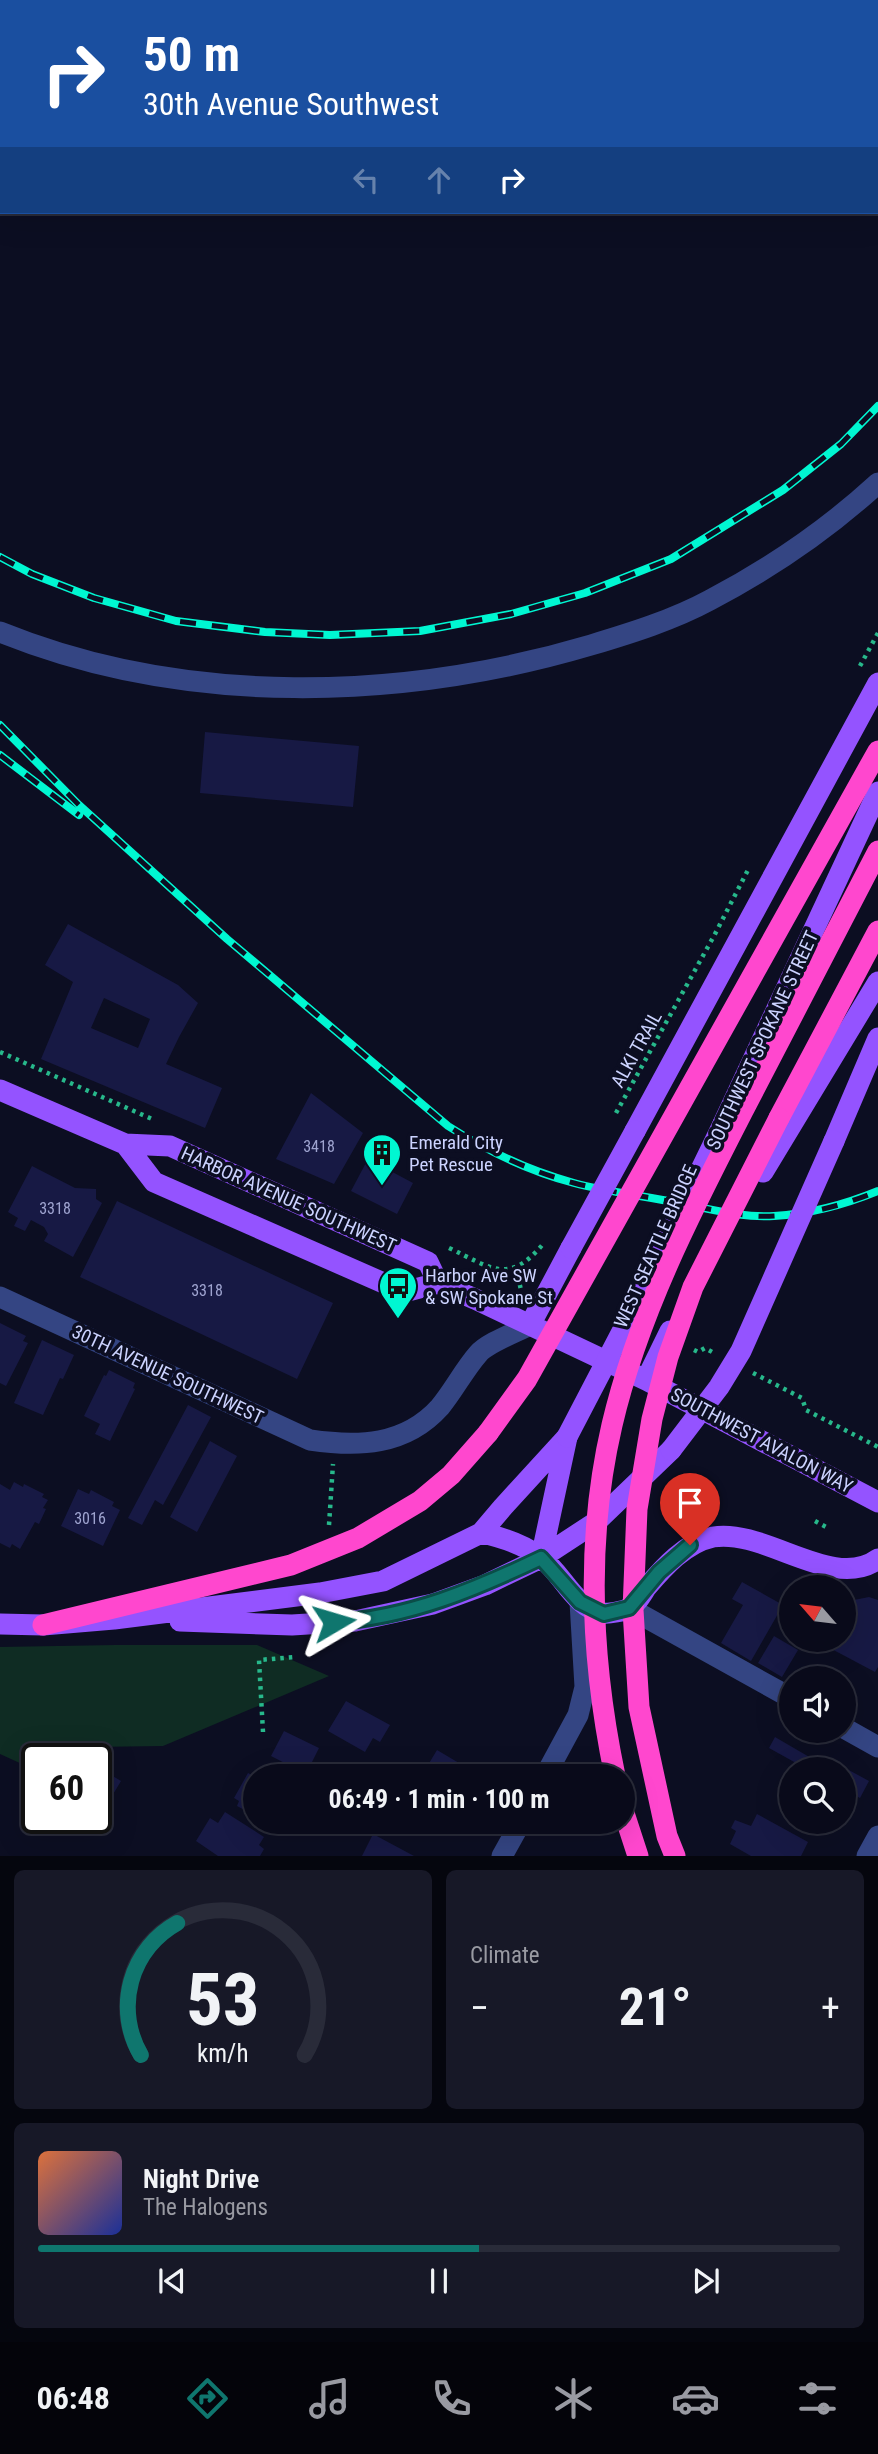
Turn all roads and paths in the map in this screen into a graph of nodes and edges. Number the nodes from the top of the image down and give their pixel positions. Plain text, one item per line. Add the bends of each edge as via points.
1 (878, 483) edge
2 (0, 632) edge
3 (878, 683) edge
4 (878, 751) edge
5 (878, 792) edge
6 (878, 851) edge
7 (749, 868) dead end
8 (878, 931) edge
9 (878, 982) edge
10 (878, 1038) edge
11 (0, 1090) edge
12 (610, 1124) dead end
13 (125, 1144) junction
14 (516, 1268) dead end
15 (520, 1282) dead end
16 (438, 1283) junction
17 (0, 1297) edge
18 (530, 1325) junction
19 (698, 1352) dead end
20 (725, 1359) dead end
21 (746, 1369) dead end
22 (646, 1380) junction
23 (568, 1437) junction
24 (878, 1447) edge
25 (336, 1453) junction
26 (878, 1502) edge
27 (815, 1521) dead end
28 (828, 1528) dead end
29 (329, 1533) dead end
30 (481, 1533) junction
31 (541, 1558) junction
32 (878, 1559) edge
33 (580, 1602) junction
34 (629, 1608) junction
35 (114, 1619) junction
36 (0, 1624) edge
37 (43, 1625) junction
38 (295, 1657) dead end
39 (779, 1691) edge
40 (263, 1732) dead end
41 (856, 1735) edge
42 (878, 1747) edge
43 (552, 1764) edge
44 (612, 1764) edge
45 (514, 1834) edge
46 (631, 1834) edge
47 (878, 1836) edge
48 (502, 1856) edge
49 (638, 1856) edge
50 (675, 1856) edge
51 (867, 1856) edge

1 - 2 street via 781,557 709,601 637,632 547,658 454,676 350,687 178,680 95,663
3 - 18 main road, bridge
4 - 37 highway, bridge via 527,1379 451,1475 420,1501 358,1538 292,1565
5 - 23 main road, SOUTHWEST SPOKANE STREET, bridge via 723,1124
6 - 44 highway, WEST SEATTLE BRIDGE, bridge via 680,1237 640,1328 612,1425 594,1570 595,1643
7 - 12 path, ALKI TRAIL, bridge
8 - 50 highway, bridge via 693,1287 652,1419 637,1509 633,1610 639,1707
9 - 22 main road, bridge via 688,1295
10 - 31 main road, bridge via 741,1350 719,1387 671,1450 596,1522
11 - 13 main road, HARBOR AVENUE SOUTHWEST
13 - 16 main road, HARBOR AVENUE SOUTHWEST via 170,1146 428,1262
13 - 16 main road, HARBOR AVENUE SOUTHWEST via 154,1182 404,1292
14 - 15 path
16 - 18 main road, HARBOR AVENUE SOUTHWEST
17 - 25 street, 30TH AVENUE SOUTHWEST
18 - 22 main road, HARBOR AVENUE SOUTHWEST
18 - 25 street via 480,1352 439,1408 415,1429
19 - 20 path via 705,1348
21 - 24 path via 802,1398 806,1410
22 - 26 main road, SOUTHWEST AVALON WAY
23 - 30 main road
23 - 31 main road
25 - 29 path
27 - 28 path
30 - 31 main road via 507,1540
30 - 35 main road via 383,1581
31 - 33 main road
31 - 35 main road via 433,1604 355,1621 292,1625
32 - 34 main road via 848,1569 742,1538 714,1537 690,1545
33 - 34 main road via 604,1614
33 - 43 street via 585,1687 578,1716
34 - 39 street
35 - 37 main road
36 - 37 main road
38 - 40 path via 259,1660
41 - 42 street
45 - 48 street
46 - 49 highway
47 - 51 street

